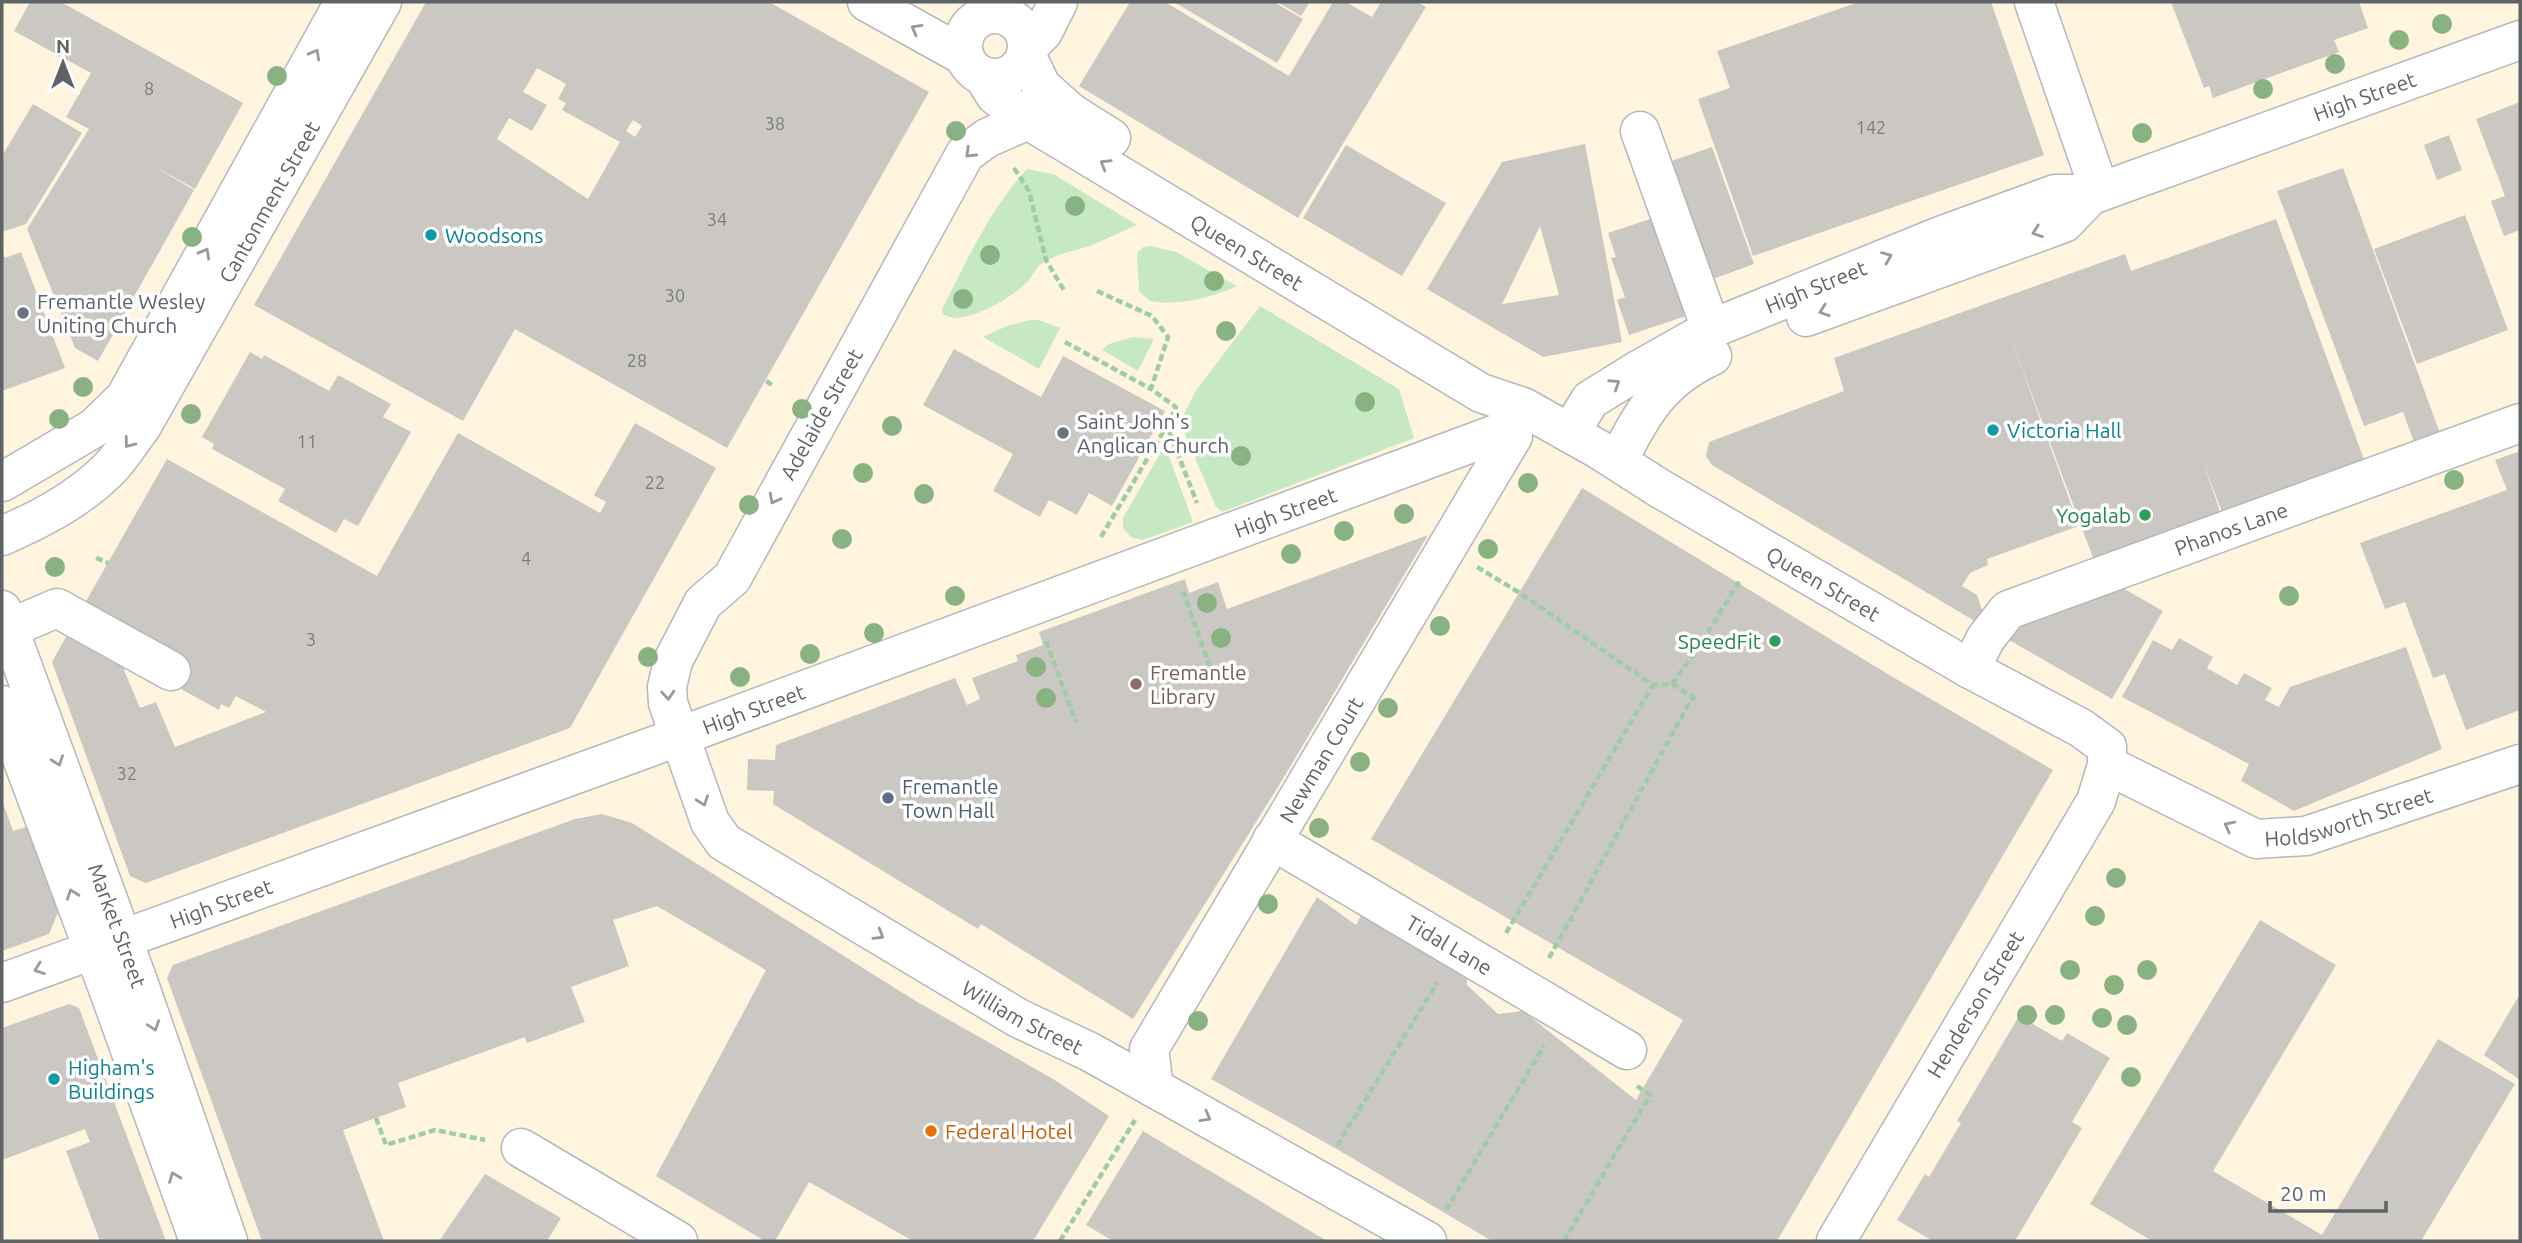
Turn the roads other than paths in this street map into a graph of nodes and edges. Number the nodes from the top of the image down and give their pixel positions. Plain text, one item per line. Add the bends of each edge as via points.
1 (344, 2) edge
2 (382, 2) edge
3 (867, 2) edge
4 (1058, 2) edge
5 (2034, 2) edge
6 (985, 9) edge
7 (2520, 40) edge
8 (1026, 51) junction
9 (974, 66) junction
10 (1028, 120) junction
11 (1640, 131) dead end
12 (2096, 193) junction
13 (1711, 329) junction
14 (2520, 423) edge
15 (1513, 425) junction
16 (1570, 433) junction
17 (1618, 461) junction
18 (2, 482) edge
19 (2, 536) edge
20 (5, 620) edge
21 (1970, 669) junction
22 (170, 671) dead end
23 (2, 705) edge
24 (680, 736) junction
25 (2520, 764) edge
26 (2107, 765) junction
27 (1272, 840) junction
28 (107, 944) junction
29 (2, 983) edge
30 (1627, 1050) dead end
31 (1145, 1103) junction
32 (521, 1148) road end
33 (1434, 1230) edge
34 (199, 1241) edge
35 (228, 1241) edge
36 (678, 1241) edge
37 (1836, 1241) edge

18 -> 1 street, Cantonment Street via 94,428 125,398
2 -> 19 street, Cantonment Street via 142,426 110,468 78,495
9 -> 3 street, Queen Street
4 - 8 street via 1043,32
5 - 12 street
6 - 8 street via 1017,24 1026,37
6 - 9 street via 966,31 962,45
7 - 12 street, High Street
8 - 9 street via 1022,62 1002,77
8 - 15 street, Queen Street via 1041,86 1069,112 1491,379
9 - 10 street, Queen Street via 995,95
15 -> 10 street, Queen Street via 1481,393
10 -> 24 street, Adelaide Street via 965,153 732,578 703,603 673,661 667,687
11 - 13 street
13 -> 12 street, High Street via 2055,194
12 -> 17 street, High Street via 2064,223 1702,360 1663,387
16 -> 13 street, High Street via 1590,400
14 - 21 street, Phanos Lane via 2008,610
15 - 16 street, Queen Street
15 - 24 street, High Street
15 - 27 street, Newman Court
16 - 17 street, Queen Street
17 - 21 street, Queen Street
20 - 22 street via 57,608
20 -> 28 street, Market Street
21 - 26 street, Queen Street via 2081,728 2107,747
28 -> 23 street, Market Street
24 - 28 street, High Street
24 -> 31 street, William Street via 710,822 724,842 1018,1018 1090,1052
25 -> 26 street, Holdsworth Street via 2306,836 2256,839
26 - 37 street, Henderson Street via 2096,801
27 - 30 street, Tidal Lane
27 - 31 street, Newman Court via 1149,1049
28 -> 29 street, High Street
34 -> 28 street, Market Street via 110,994
28 -> 35 street, Market Street
31 -> 33 street, William Street
32 - 36 street

